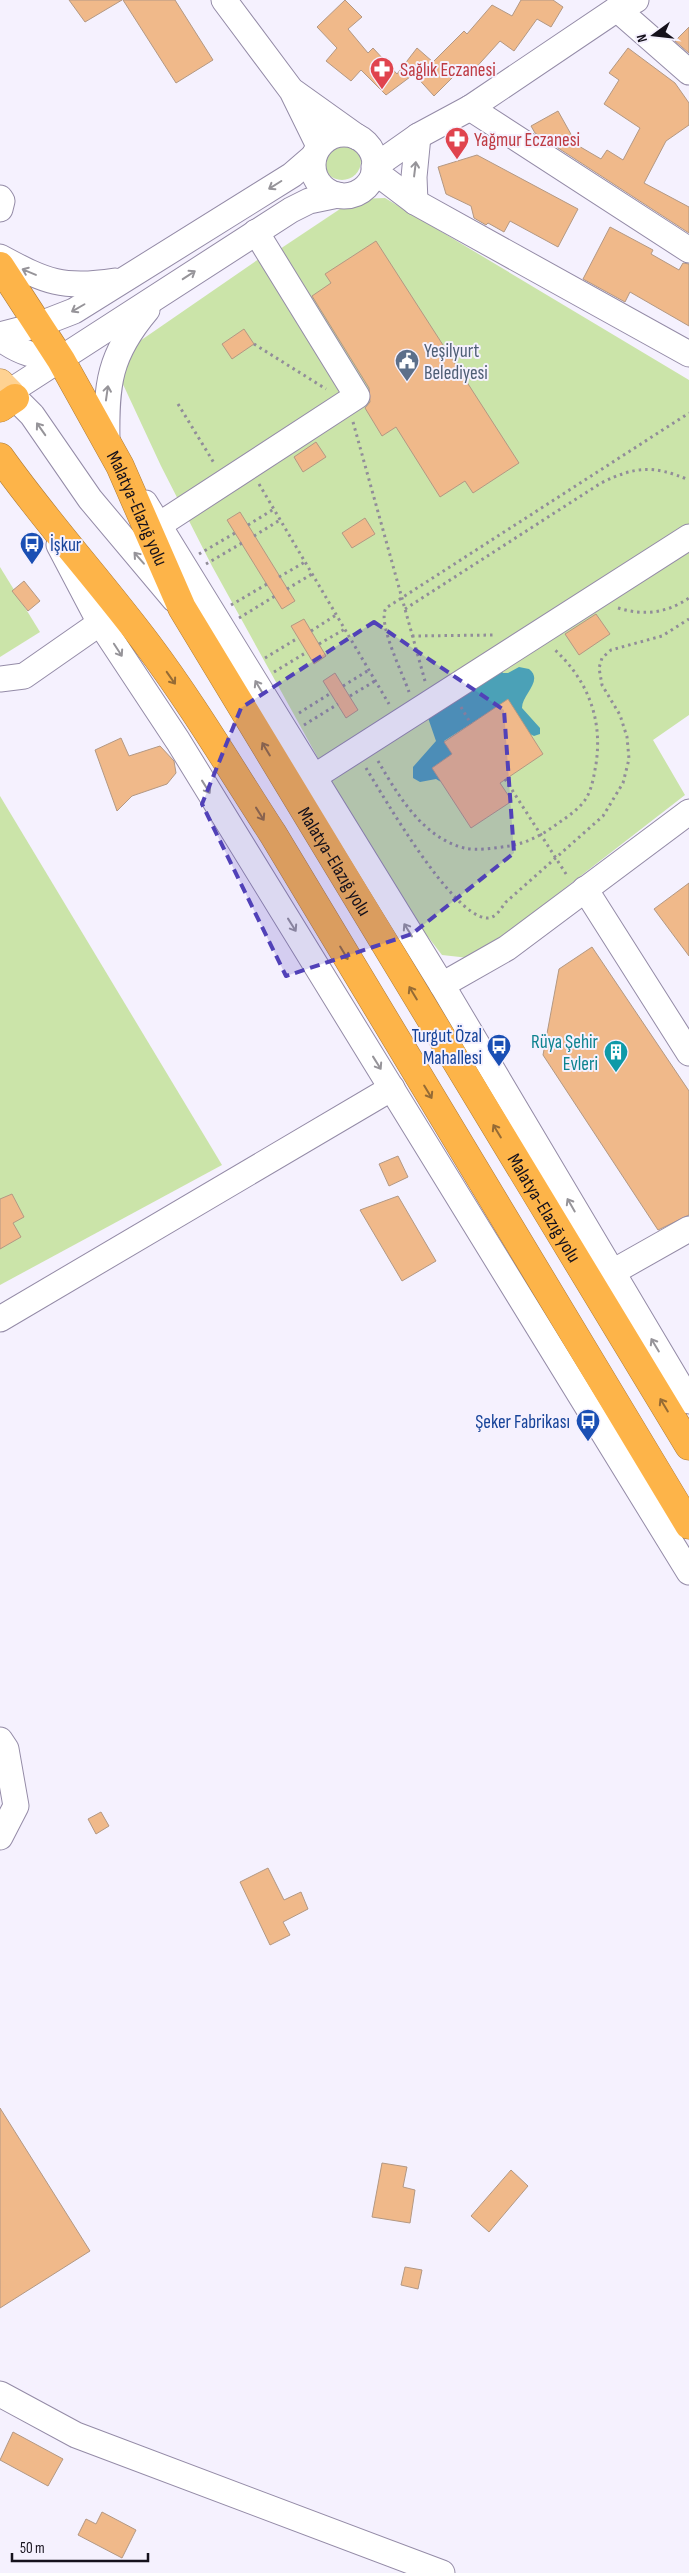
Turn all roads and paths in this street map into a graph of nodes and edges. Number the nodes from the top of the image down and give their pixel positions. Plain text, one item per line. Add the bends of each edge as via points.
1 (224, 0) edge
2 (627, 5) edge
3 (689, 72) edge
4 (292, 91) junction
5 (470, 108) junction
6 (418, 136) junction
7 (359, 138) junction
8 (316, 151) junction
9 (374, 169) junction
10 (347, 194) junction
11 (0, 198) edge
12 (415, 202) junction
13 (0, 209) edge
14 (256, 232) junction
15 (689, 250) edge
16 (0, 257) edge
17 (128, 279) junction
18 (4, 283) edge
19 (160, 294) junction
20 (38, 325) junction
21 (0, 336) edge
22 (254, 344) dead end
23 (686, 344) edge
24 (61, 360) junction
25 (5, 396) edge
26 (352, 399) junction
27 (178, 404) dead end
28 (689, 413) edge
29 (107, 441) junction
30 (0, 457) edge
31 (120, 466) junction
32 (248, 467) junction
33 (0, 476) edge
34 (689, 480) edge
35 (226, 482) junction
36 (25, 492) junction
37 (274, 510) junction
38 (43, 516) junction
39 (280, 520) junction
40 (159, 524) junction
41 (248, 525) dead end
42 (236, 533) dead end
43 (254, 536) dead end
44 (689, 537) edge
45 (242, 543) dead end
46 (305, 562) junction
47 (186, 568) junction
48 (312, 574) junction
49 (279, 577) dead end
50 (267, 584) dead end
51 (287, 589) dead end
52 (275, 596) dead end
53 (402, 597) junction
54 (689, 598) edge
55 (592, 599) junction
56 (182, 608) junction
57 (405, 609) junction
58 (336, 615) junction
59 (689, 620) edge
60 (218, 621) junction
61 (100, 623) junction
62 (345, 629) junction
63 (311, 631) dead end
64 (498, 635) dead end
65 (536, 635) junction
66 (412, 636) junction
67 (298, 638) dead end
68 (319, 644) dead end
69 (307, 652) dead end
70 (369, 670) junction
71 (252, 675) junction
72 (0, 679) edge
73 (376, 681) junction
74 (343, 686) dead end
75 (331, 693) dead end
76 (350, 696) dead end
77 (338, 704) dead end
78 (416, 712) junction
79 (285, 729) junction
80 (361, 746) junction
81 (314, 777) junction
82 (505, 779) dead end
83 (689, 812) edge
84 (541, 835) junction
85 (556, 857) junction
86 (582, 892) junction
87 (442, 985) junction
88 (689, 1053) edge
89 (392, 1088) junction
90 (689, 1229) edge
91 (611, 1273) junction
92 (0, 1319) edge
93 (689, 1401) edge
94 (689, 1446) edge
95 (689, 1525) edge
96 (689, 1572) edge
97 (0, 1740) edge
98 (0, 1837) edge
99 (0, 2394) edge
100 (442, 2573) edge

1 - 4 street
2 - 3 street
2 - 5 street
4 - 7 street
4 - 8 street
5 - 6 street
5 - 15 street
6 - 7 street
6 - 9 street
12 -> 6 street
7 - 8 street via 336,135 326,139
7 - 9 street via 372,152
8 - 10 street via 313,167 321,186
8 -> 17 street via 292,175
9 - 10 street via 370,180
9 - 12 street
10 - 12 street
10 - 14 street via 309,201
11 - 13 street
12 - 23 street
19 -> 14 street
14 - 26 street
17 -> 16 street via 69,285 51,281
17 -> 20 street via 74,311
18 - 20 highway, Malatya-Elazığ yolu
19 - 24 street
29 -> 19 street via 106,399 111,370 134,326
20 - 21 street
20 - 24 highway, Malatya-Elazığ yolu
21 - 24 street via 23,353
22 - 26 path
24 - 25 street
24 - 29 highway, Malatya-Elazığ yolu
56 -> 25 street via 90,498 32,415
26 - 32 street
26 - 53 path
27 - 35 path
28 - 53 path
29 - 31 highway, Malatya-Elazığ yolu
30 - 36 highway, Malatya-Elazığ yolu
31 - 40 street
31 - 56 highway, Malatya-Elazığ yolu
32 - 35 street
32 - 37 path
33 - 36 main road
34 - 57 path via 662,470 643,468 625,471 601,483
35 - 40 street
36 - 38 highway, Malatya-Elazığ yolu
37 - 39 path
37 - 41 path
38 - 61 street
38 -> 95 highway, Malatya-Elazığ yolu via 148,645 211,736
39 - 43 path
39 - 46 path
40 - 47 street
42 - 47 path
44 - 55 street
45 - 47 path
46 - 48 path
46 - 49 path
47 - 60 street
48 - 51 path
48 - 58 path
50 - 60 path
52 - 60 path
53 - 57 path
53 - 78 path via 386,608 383,618
54 - 55 path via 674,608 644,614
55 - 65 street
94 -> 56 highway, Malatya-Elazığ yolu
57 - 66 path
58 - 62 path
58 - 63 path
59 - 85 path via 662,636 611,650 602,658 602,685 620,715 627,737 629,760 623,783 602,816
60 - 71 street
61 - 72 street via 24,676
61 -> 89 street via 178,741
62 - 68 path
62 - 70 path
64 - 66 path
65 - 78 street
65 - 84 path via 577,673 594,710 598,730 594,778 586,799 574,812
66 - 78 path
67 - 71 path
69 - 71 path
70 - 73 path
70 - 74 path
79 -> 71 street
73 - 76 path
73 - 78 path
75 - 79 path
77 - 79 path
78 - 80 street
79 - 81 street
80 - 81 street
80 - 84 path via 403,802 434,832 464,848 516,844
80 - 85 path via 421,856 446,886 480,916 496,915
87 -> 81 street
82 - 84 path
83 - 86 street
84 - 85 path
85 - 86 path
86 - 87 street via 506,948
86 - 88 street
91 -> 87 street
89 - 92 street
89 - 96 street
90 - 91 street
93 -> 91 street
97 - 98 street via 6,1749 16,1806
99 - 100 street via 76,2435

